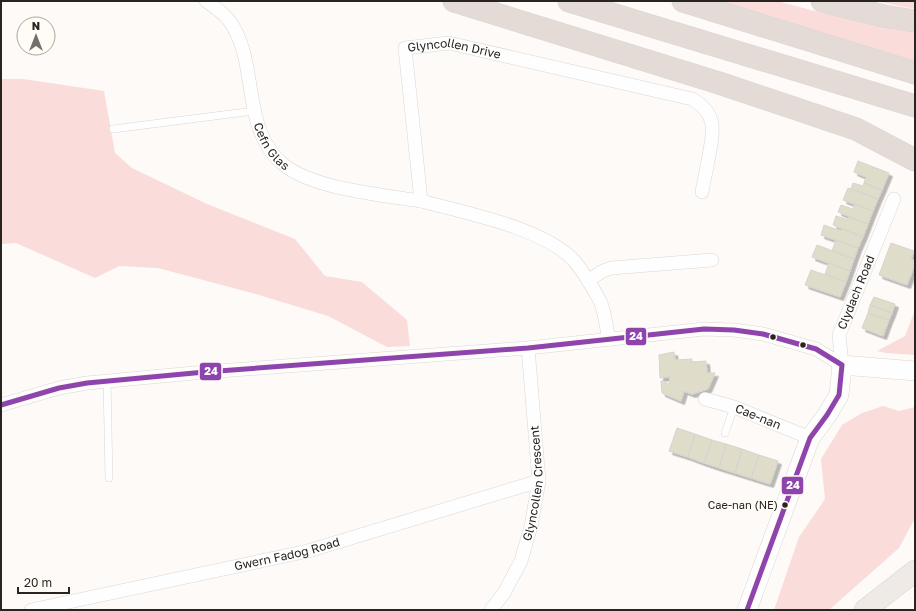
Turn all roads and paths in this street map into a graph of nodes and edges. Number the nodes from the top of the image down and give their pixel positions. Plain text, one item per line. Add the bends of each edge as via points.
1 (206, 1) edge
2 (454, 1) edge
3 (569, 1) edge
4 (683, 1) edge
5 (822, 1) edge
6 (915, 20) edge
7 (915, 73) edge
8 (915, 106) edge
9 (254, 111) junction
10 (113, 130) dead end
11 (915, 160) edge
12 (702, 192) dead end
13 (894, 198) dead end
14 (421, 201) junction
15 (712, 260) dead end
16 (588, 281) junction
17 (609, 339) junction
18 (528, 348) junction
19 (842, 365) junction
20 (915, 371) edge
21 (107, 382) junction
22 (705, 399) dead end
23 (1, 405) edge
24 (734, 407) junction
25 (725, 433) dead end
26 (810, 438) junction
27 (109, 478) dead end
28 (539, 481) junction
29 (915, 571) edge
30 (31, 610) edge
31 (491, 610) edge
32 (747, 610) edge
33 (865, 610) edge

1 - 9 street, Cefn Glas via 222,12 234,27 243,48
2 - 11 highway via 719,83 856,129
3 - 8 highway
4 - 7 highway
5 - 6 highway via 884,16
9 - 10 lane
9 - 14 street, Cefn Glas via 259,131 269,148 284,165 304,176 331,186
12 - 14 street, Glyncollen Drive via 714,135 713,123 701,104 692,99 450,43 405,48
13 - 19 street, Clydach Road via 839,335
14 - 16 street via 529,232 558,248 575,262
15 - 16 street via 611,268
16 - 17 street via 601,302
17 - 18 street
17 - 19 street via 704,329 734,330 763,334 816,349
18 - 21 street via 205,372
18 - 28 street, Glyncollen Crescent
19 - 20 main road
19 - 26 main road, Clydach Road via 839,395
21 - 23 street via 59,388
21 - 27 lane
22 - 24 street, Cae-nan
24 - 25 lane
24 - 26 street, Cae-nan
26 - 32 main road, Clydach Road
28 - 30 street, Gwern Fadog Road via 308,551
28 - 31 street, Glyncollen Crescent via 531,526 521,561 504,593
29 - 33 main road

